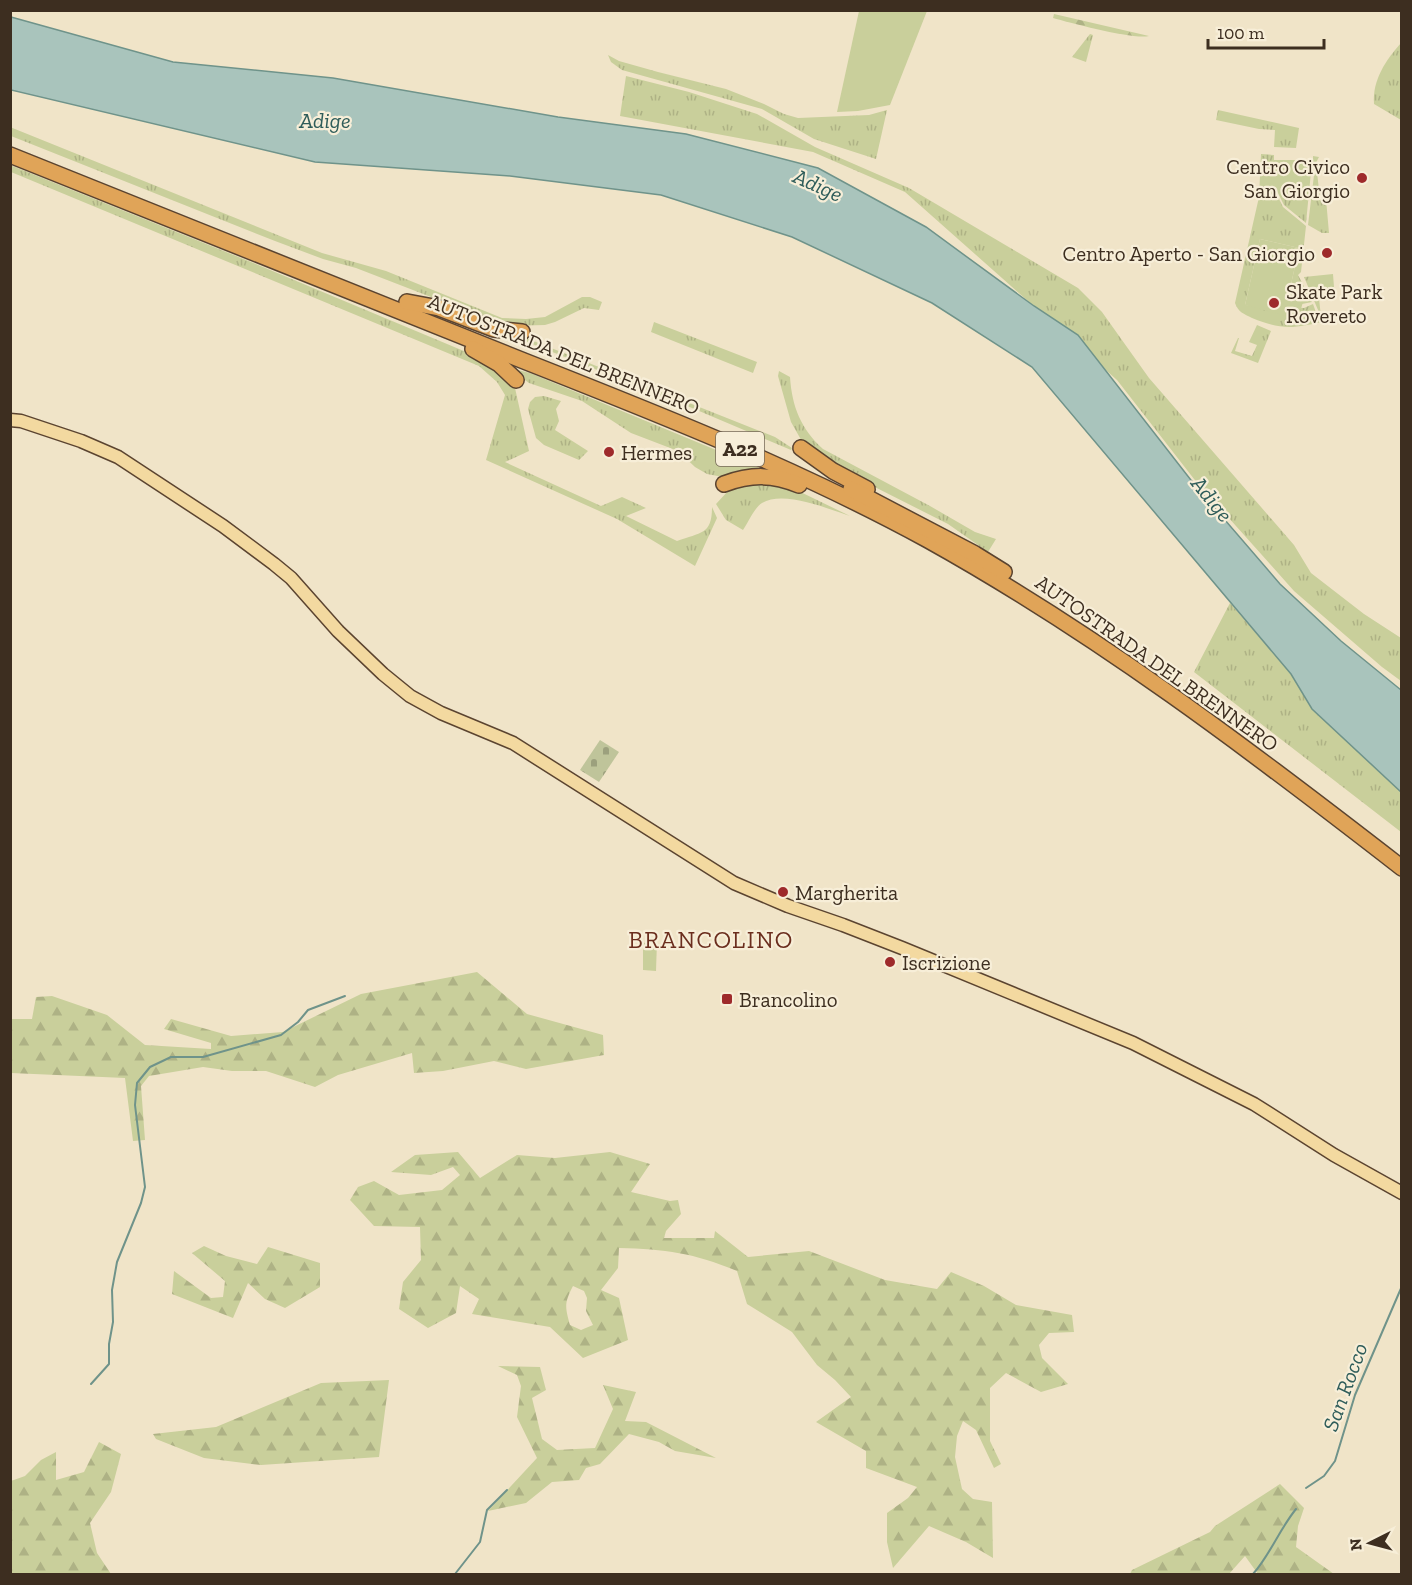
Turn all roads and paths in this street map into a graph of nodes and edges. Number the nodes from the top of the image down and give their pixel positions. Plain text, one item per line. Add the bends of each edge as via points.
1 (10, 144) edge
2 (10, 155) edge
3 (407, 302) junction
4 (390, 307) junction
5 (522, 332) dead end
6 (516, 380) dead end
7 (10, 420) edge
8 (801, 448) dead end
9 (724, 484) dead end
10 (858, 504) junction
11 (887, 507) junction
12 (1401, 857) edge
13 (1401, 868) edge
14 (1401, 1193) edge

1 - 3 highway, AUTOSTRADA DEL BRENNERO / A22
2 - 4 highway, AUTOSTRADA DEL BRENNERO / A22
3 - 5 highway via 439,308 494,329
3 - 11 highway, AUTOSTRADA DEL BRENNERO / A22 via 716,427
4 - 6 highway via 431,332 491,359
4 - 10 highway, AUTOSTRADA DEL BRENNERO / A22 via 693,428
7 - 14 main road via 81,441 118,457 274,564 338,631 410,696 513,743 734,883 1133,1043 1254,1104
8 - 11 highway via 864,487
9 - 10 highway via 752,476 771,477
10 - 13 highway, AUTOSTRADA DEL BRENNERO / A22 via 1010,587 1098,643 1198,713
11 - 12 highway, AUTOSTRADA DEL BRENNERO / A22 via 975,554 1143,662

